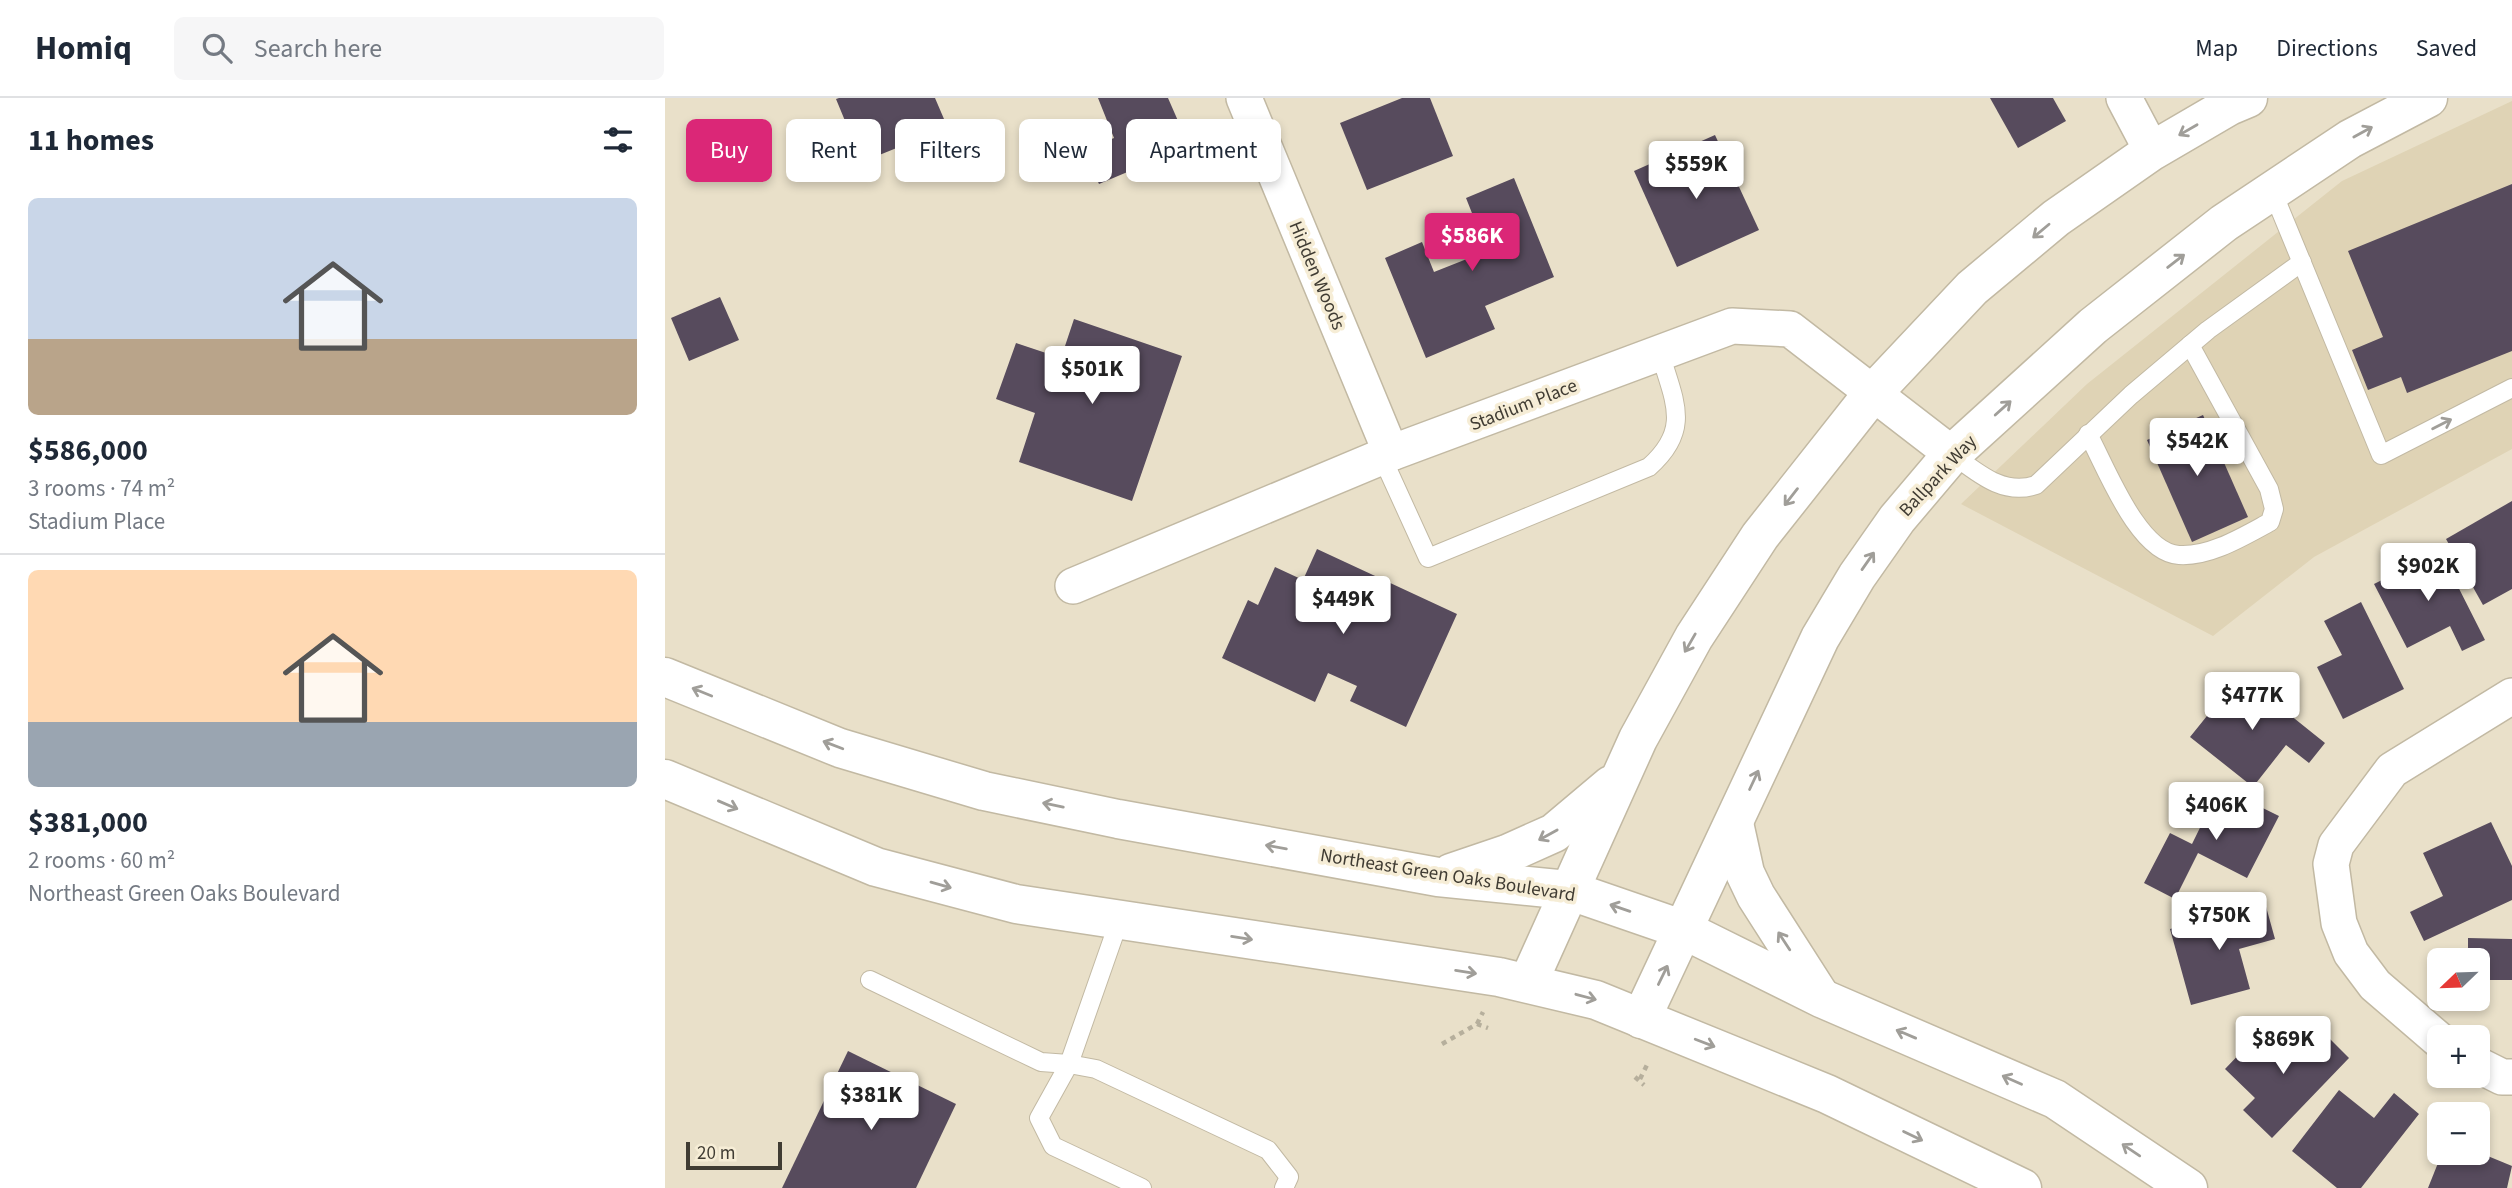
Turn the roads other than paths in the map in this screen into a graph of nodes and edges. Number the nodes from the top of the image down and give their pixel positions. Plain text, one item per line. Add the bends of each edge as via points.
1 (1244, 98) edge
2 (2125, 98) edge
3 (2248, 98) edge
4 (2428, 98) edge
5 (2152, 151) junction
6 (2272, 190) junction
7 (2302, 262) junction
8 (2190, 345) junction
9 (1660, 353) junction
10 (2512, 388) edge
11 (1873, 393) junction
12 (2088, 434) junction
13 (1952, 454) junction
14 (1386, 455) junction
15 (1073, 586) dead end
16 (665, 677) edge
17 (2512, 696) edge
18 (1621, 777) junction
19 (665, 779) edge
20 (1734, 823) junction
21 (1438, 877) junction
22 (1568, 890) junction
23 (1119, 921) junction
24 (1684, 930) junction
25 (870, 980) dead end
26 (1528, 983) junction
27 (1821, 998) junction
28 (1641, 1019) junction
29 (2427, 1030) edge
30 (1069, 1064) junction
31 (2490, 1071) edge
32 (2512, 1077) edge
33 (1142, 1188) edge
34 (1284, 1188) edge
35 (2022, 1188) edge
36 (2188, 1188) edge

1 - 14 street, Hidden Woods
2 - 5 street
3 -> 5 main road
6 -> 4 main road, Ballpark Way via 2350,139
5 -> 11 main road via 2056,218 1972,288
6 - 7 lane
13 -> 6 main road, Ballpark Way via 2093,326
7 - 8 lane
7 -> 10 lane via 2381,455
8 - 12 lane
8 - 12 lane via 2269,489 2274,509 2270,522 2200,553 2162,551 2142,534
9 - 11 street, Stadium Place via 1732,326 1790,328
9 - 14 street, Stadium Place
9 - 14 lane via 1678,416 1676,435 1649,467 1428,558
11 - 13 street, Stadium Place
11 -> 18 main road via 1760,536 1693,637
12 - 13 lane via 2036,485 2022,490 2004,487
20 -> 13 main road, Ballpark Way via 1832,619 1897,519
14 - 15 street, Stadium Place
21 -> 16 main road, Northeast Green Oaks Boulevard via 983,790 840,748
17 - 29 street via 2392,770 2336,845 2331,864 2339,923 2351,953 2375,985
18 -> 21 main road via 1554,833
18 - 22 main road
19 -> 23 main road via 876,867 1016,904
20 - 24 main road, Ballpark Way
27 -> 20 main road via 1756,896 1745,873
21 - 22 main road, Northeast Green Oaks Boulevard
24 -> 22 main road, Northeast Green Oaks Boulevard
22 - 26 main road
23 -> 26 main road
23 - 30 lane
24 - 27 main road, Northeast Green Oaks Boulevard
28 -> 24 main road, Ballpark Way
25 - 30 lane via 1041,1062
26 -> 28 main road via 1596,1000
36 -> 27 main road, Northeast Green Oaks Boulevard via 2055,1099
28 -> 35 main road via 1827,1094
30 - 33 lane via 1039,1118 1053,1146
30 - 34 lane via 1096,1069 1268,1150 1289,1177
31 - 32 street

